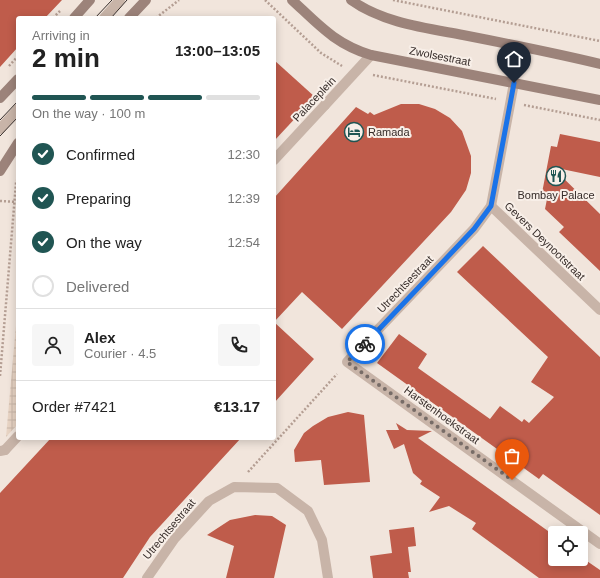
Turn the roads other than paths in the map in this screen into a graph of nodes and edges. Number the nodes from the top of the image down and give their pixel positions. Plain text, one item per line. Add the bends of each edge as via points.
1 (90, 0) edge
2 (120, 0) edge
3 (146, 0) edge
4 (292, 0) edge
5 (351, 0) edge
6 (76, 16) edge
7 (106, 16) edge
8 (131, 16) edge
9 (372, 55) junction
10 (600, 64) edge
11 (16, 81) edge
12 (514, 83) junction
13 (0, 98) edge
14 (600, 100) edge
15 (16, 111) edge
16 (0, 129) edge
17 (16, 146) edge
18 (276, 158) edge
19 (0, 171) edge
20 (491, 206) junction
21 (600, 310) edge
22 (347, 362) joint
23 (16, 438) edge
24 (2, 450) edge
25 (600, 544) edge
26 (147, 578) edge
27 (328, 578) edge

1 - 6 main road
2 - 7 street
3 - 8 main road
4 - 9 main road, Zwolsestraat via 340,43
5 - 10 main road via 380,16 425,28
9 - 12 main road, Zwolsestraat
9 - 18 street, Palaceplein
11 - 13 main road
12 - 14 main road, Zwolsestraat
12 - 20 street, Utrechtsestraat
15 - 16 street
17 - 19 main road
20 - 21 street, Gevers Deynootstraat
20 - 22 street, Utrechtsestraat via 474,229
22 - 25 street, Harstenhoekstraat
23 - 24 street
26 - 27 street, Utrechtsestraat via 175,538 209,501 234,487 277,488 308,511 322,540

